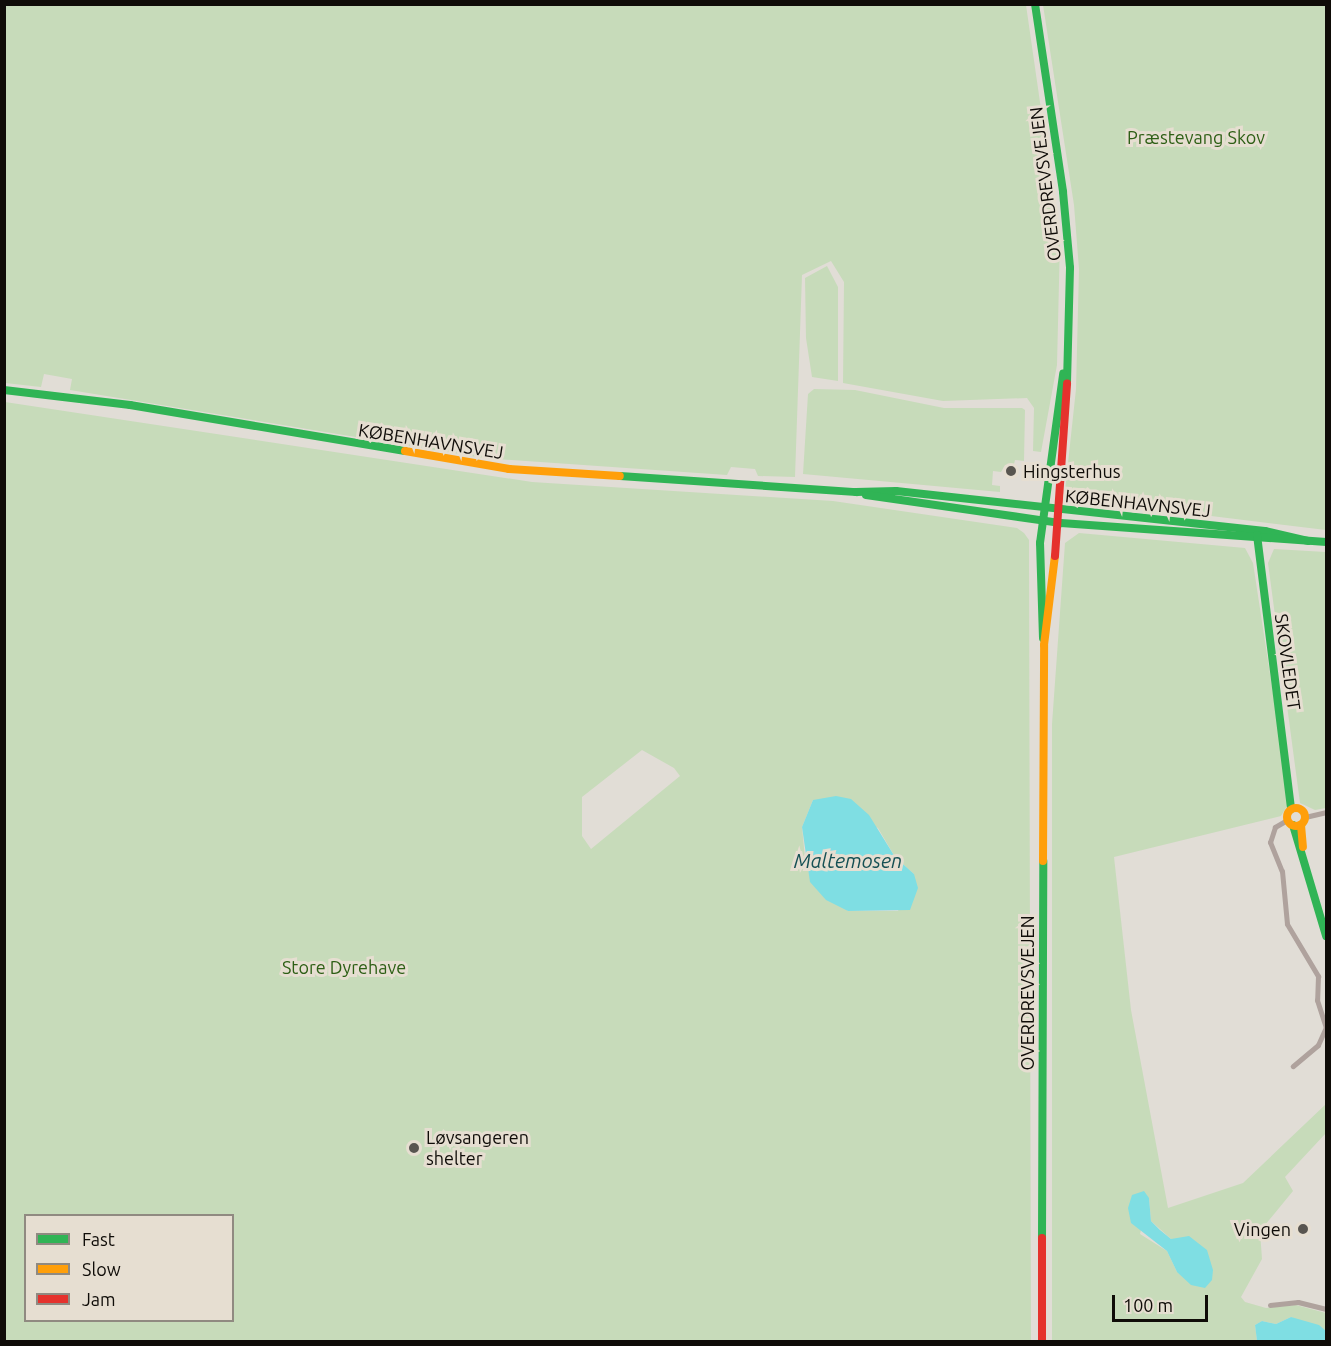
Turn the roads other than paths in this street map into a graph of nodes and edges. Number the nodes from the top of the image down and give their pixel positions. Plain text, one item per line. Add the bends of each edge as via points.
1 (1035, 4) edge
2 (1067, 360) junction
3 (4, 390) edge
4 (855, 492) junction
5 (1044, 507) junction
6 (1056, 509) junction
7 (1043, 520) junction
8 (1055, 522) junction
9 (1257, 534) junction
10 (1326, 542) edge
11 (1044, 645) junction
12 (1293, 809) junction
13 (1326, 812) edge
14 (1296, 822) junction
15 (1326, 936) edge
16 (1293, 1066) dead end
17 (1270, 1305) dead end
18 (1326, 1309) edge
19 (1042, 1341) edge

1 - 2 main road, OVERDREVSVEJEN via 1068,232
2 - 5 main road, OVERDREVSVEJEN
2 - 6 main road, OVERDREVSVEJEN
3 - 4 main road, KØBENHAVNSVEJ via 140,407 509,469
4 - 5 main road, KØBENHAVNSVEJ via 896,491
4 - 7 main road, KØBENHAVNSVEJ
5 - 6 main road, KØBENHAVNSVEJ
5 - 7 main road, OVERDREVSVEJEN
6 - 8 main road, OVERDREVSVEJEN
6 - 9 main road, KØBENHAVNSVEJ
7 - 8 main road, KØBENHAVNSVEJ
7 - 11 main road, OVERDREVSVEJEN via 1040,570
8 - 9 main road, KØBENHAVNSVEJ
8 - 11 main road, OVERDREVSVEJEN via 1051,607
9 - 10 main road, KØBENHAVNSVEJ
9 - 12 main road, SKOVLEDET
11 - 19 main road, OVERDREVSVEJEN
12 - 14 main road
12 - 14 main road, SKOVLEDET
13 - 14 street
14 - 15 main road via 1302,857
14 - 16 street via 1275,828 1270,842 1282,871 1287,924 1318,976 1317,1000 1326,1027 1318,1045
17 - 18 street via 1298,1302

